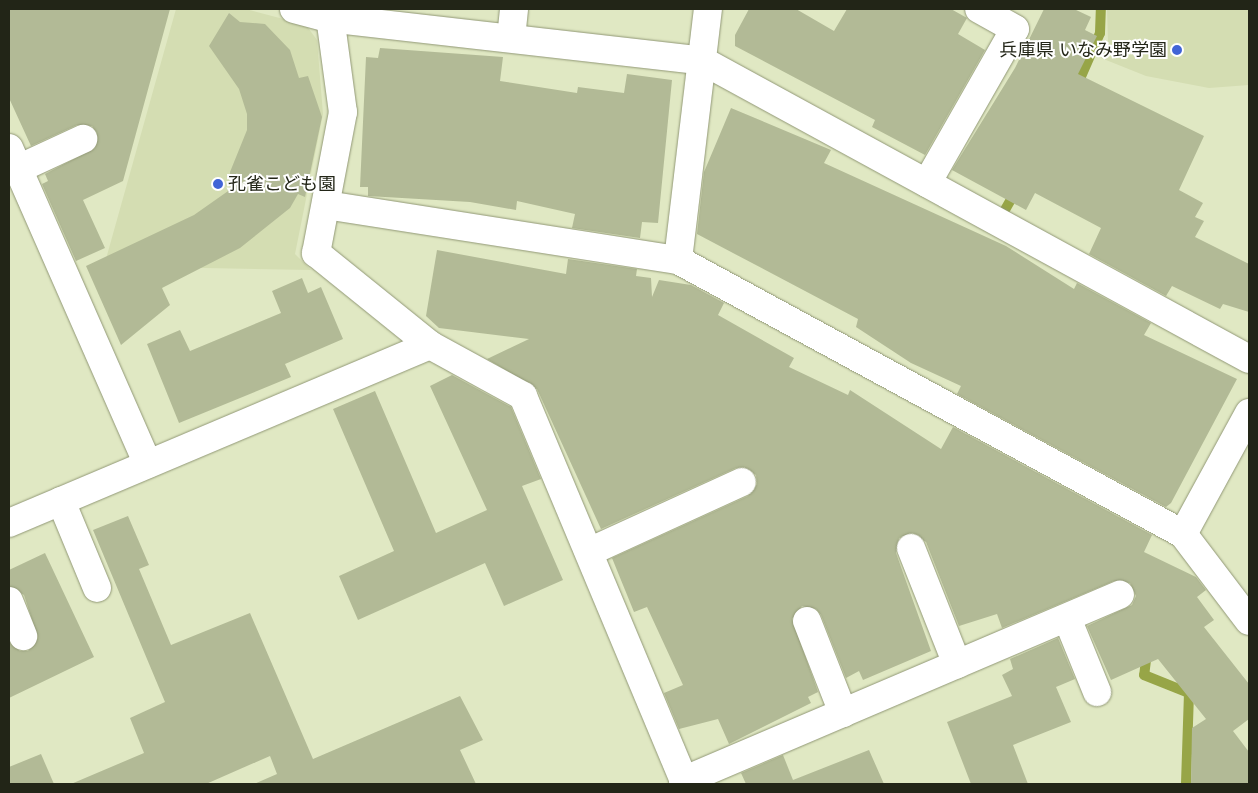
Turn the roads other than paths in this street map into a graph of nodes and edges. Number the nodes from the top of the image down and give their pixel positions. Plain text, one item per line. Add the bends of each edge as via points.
1 (294, 9) edge
2 (514, 9) edge
3 (708, 9) edge
4 (979, 9) edge
5 (328, 13) edge
6 (511, 38) junction
7 (703, 61) junction
8 (83, 139) dead end
9 (14, 159) edge
10 (927, 183) junction
11 (326, 205) junction
12 (678, 260) junction
13 (430, 345) junction
14 (1249, 359) edge
15 (1249, 413) edge
16 (148, 464) junction
17 (742, 482) dead end
18 (61, 501) junction
19 (9, 523) edge
20 (1183, 534) junction
21 (911, 548) dead end
22 (590, 552) junction
23 (97, 588) dead end
24 (1120, 595) dead end
25 (9, 601) edge
26 (1067, 618) junction
27 (807, 621) dead end
28 (1249, 621) edge
29 (23, 636) dead end
30 (957, 664) junction
31 (1097, 692) dead end
32 (843, 712) junction
33 (684, 782) edge

1 - 5 street
2 - 6 street
3 - 7 street
4 - 10 street via 1015,30
5 - 6 street
5 - 11 street via 343,112
6 - 7 street
7 - 10 street
7 - 12 street
8 - 9 street
9 - 16 street
10 - 14 street
11 - 12 street
11 - 13 street via 316,253
12 - 20 street
13 - 16 street
13 - 22 street via 523,396
15 - 20 street
16 - 18 street
17 - 22 street
18 - 19 street
18 - 23 street
20 - 28 street
21 - 30 street
22 - 33 street
24 - 26 street
25 - 29 street
26 - 30 street
26 - 31 street
27 - 32 street
30 - 32 street
32 - 33 street

